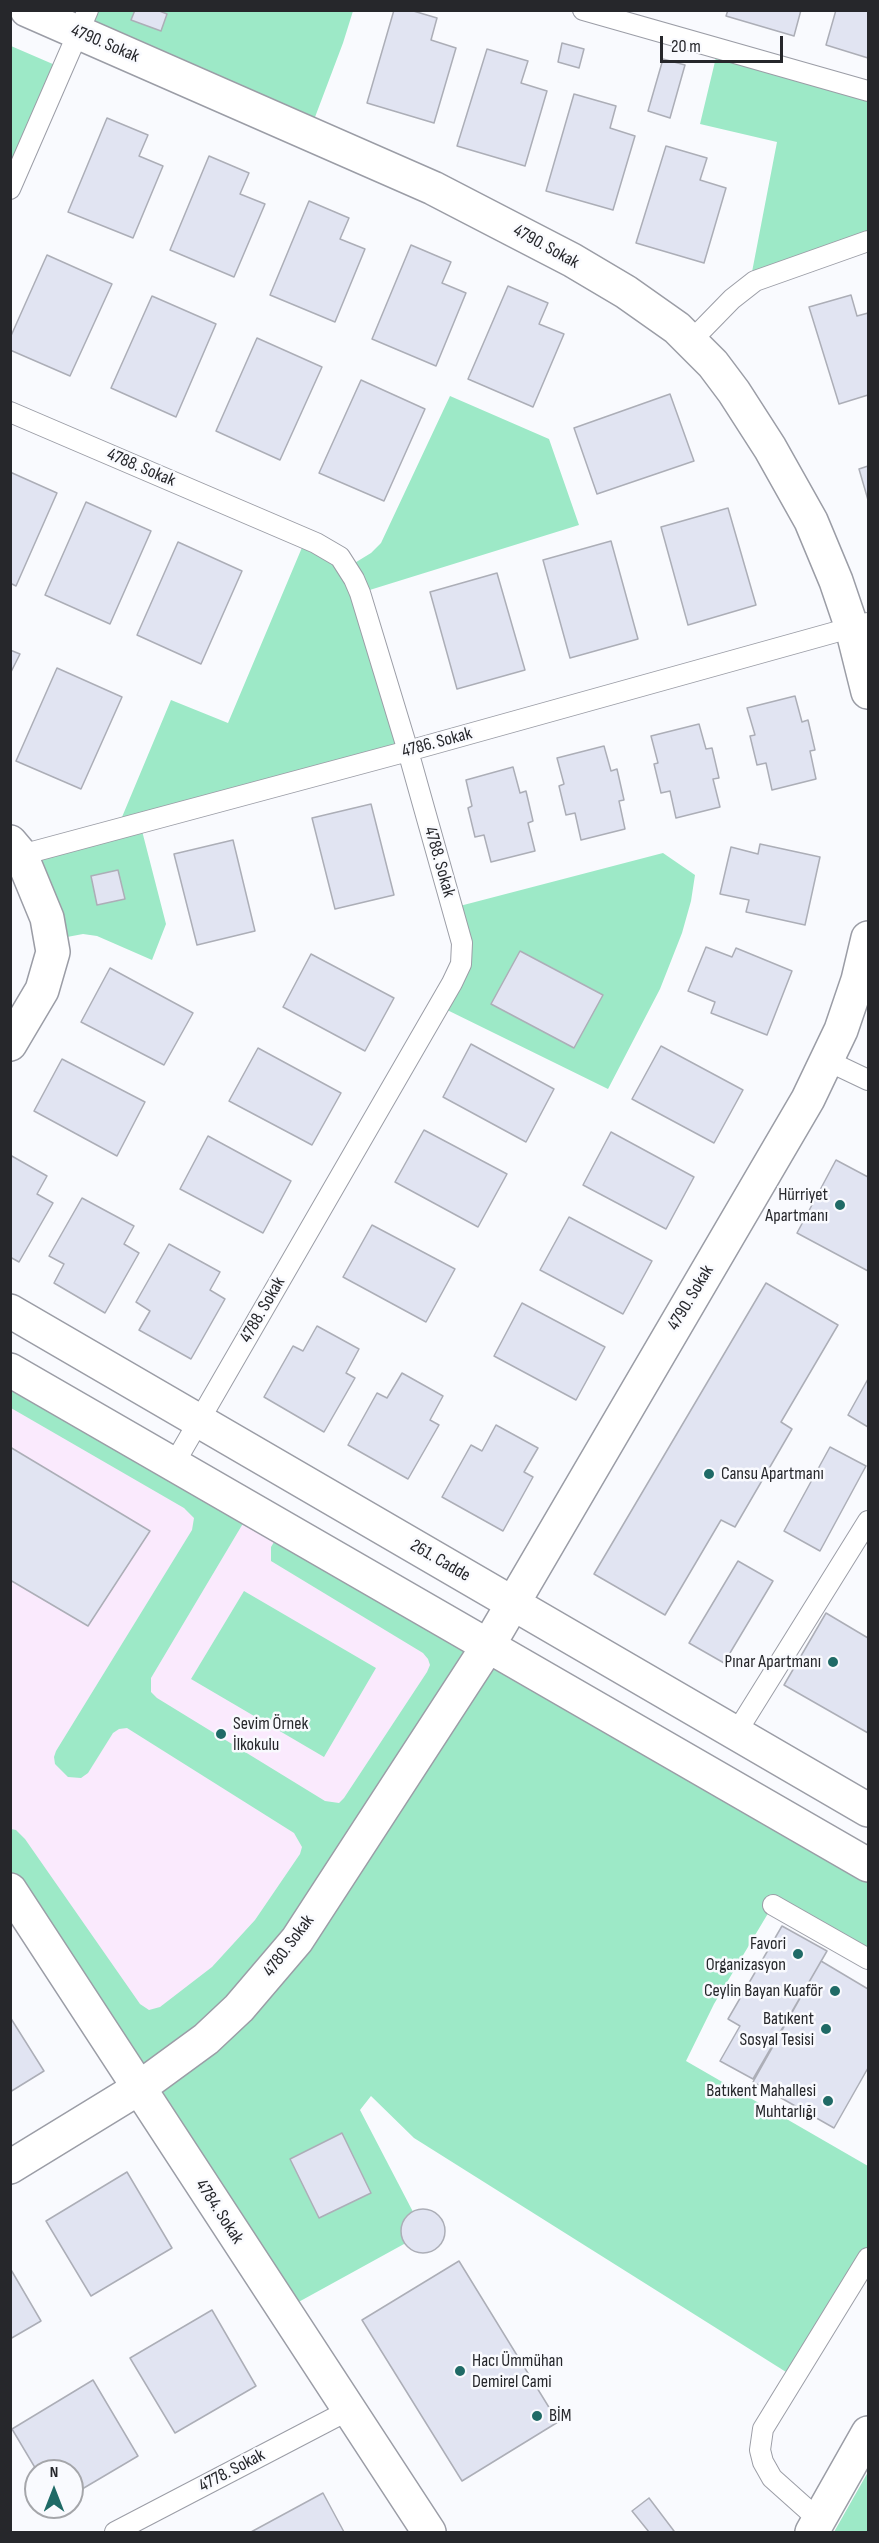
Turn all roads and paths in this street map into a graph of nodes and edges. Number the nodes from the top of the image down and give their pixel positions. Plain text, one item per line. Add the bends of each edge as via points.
1 (27, 10) edge
2 (583, 10) edge
3 (83, 21) edge
4 (868, 91) edge
5 (10, 189) edge
6 (868, 241) edge
7 (691, 341) junction
8 (10, 412) edge
9 (860, 626) edge
10 (868, 692) edge
11 (408, 751) junction
12 (16, 848) edge
13 (867, 953) edge
14 (10, 1044) edge
15 (828, 1060) junction
16 (868, 1080) edge
17 (10, 1311) edge
18 (10, 1370) edge
19 (199, 1421) junction
20 (174, 1464) junction
21 (868, 1521) edge
22 (512, 1602) junction
23 (488, 1646) junction
24 (736, 1733) junction
25 (868, 1810) edge
26 (868, 1865) edge
27 (10, 1890) edge
28 (773, 1905) dead end
29 (868, 1959) edge
30 (139, 2088) junction
31 (10, 2167) edge
32 (868, 2258) edge
33 (349, 2410) junction
34 (868, 2433) edge
35 (815, 2526) edge
36 (115, 2532) edge
37 (429, 2532) edge

1 - 3 street, 4790. Sokak
2 - 4 lane
3 - 5 lane
3 - 7 street, 4790. Sokak via 514,229 627,292
6 - 7 lane via 754,281
7 - 9 street, 4790. Sokak via 734,392 791,483
8 - 11 lane, 4788. Sokak via 316,543 340,557 360,593
9 - 10 street, 4790. Sokak
9 - 11 lane, 4786. Sokak
11 - 12 lane, 4786. Sokak
11 - 19 lane, 4788. Sokak via 460,934 461,964
12 - 14 street via 47,918 53,952 42,990
13 - 15 street, 4790. Sokak
15 - 16 lane
15 - 22 street, 4790. Sokak
17 - 19 street, 261. Cadde
18 - 20 street
19 - 20 lane, 4788. Sokak
19 - 22 street, 261. Cadde
20 - 23 street
21 - 24 lane
22 - 23 street, 4790. Sokak
22 - 24 street, 261. Cadde
23 - 26 street
23 - 30 street, 4780. Sokak via 297,1940 239,2008 206,2039
24 - 25 street, 261. Cadde
27 - 30 street, 4784. Sokak
28 - 29 lane
30 - 31 street, 4780. Sokak
30 - 33 street, 4784. Sokak
32 - 35 lane via 763,2429 763,2462 772,2478
33 - 36 lane, 4778. Sokak
33 - 37 street, 4784. Sokak
34 - 35 street

